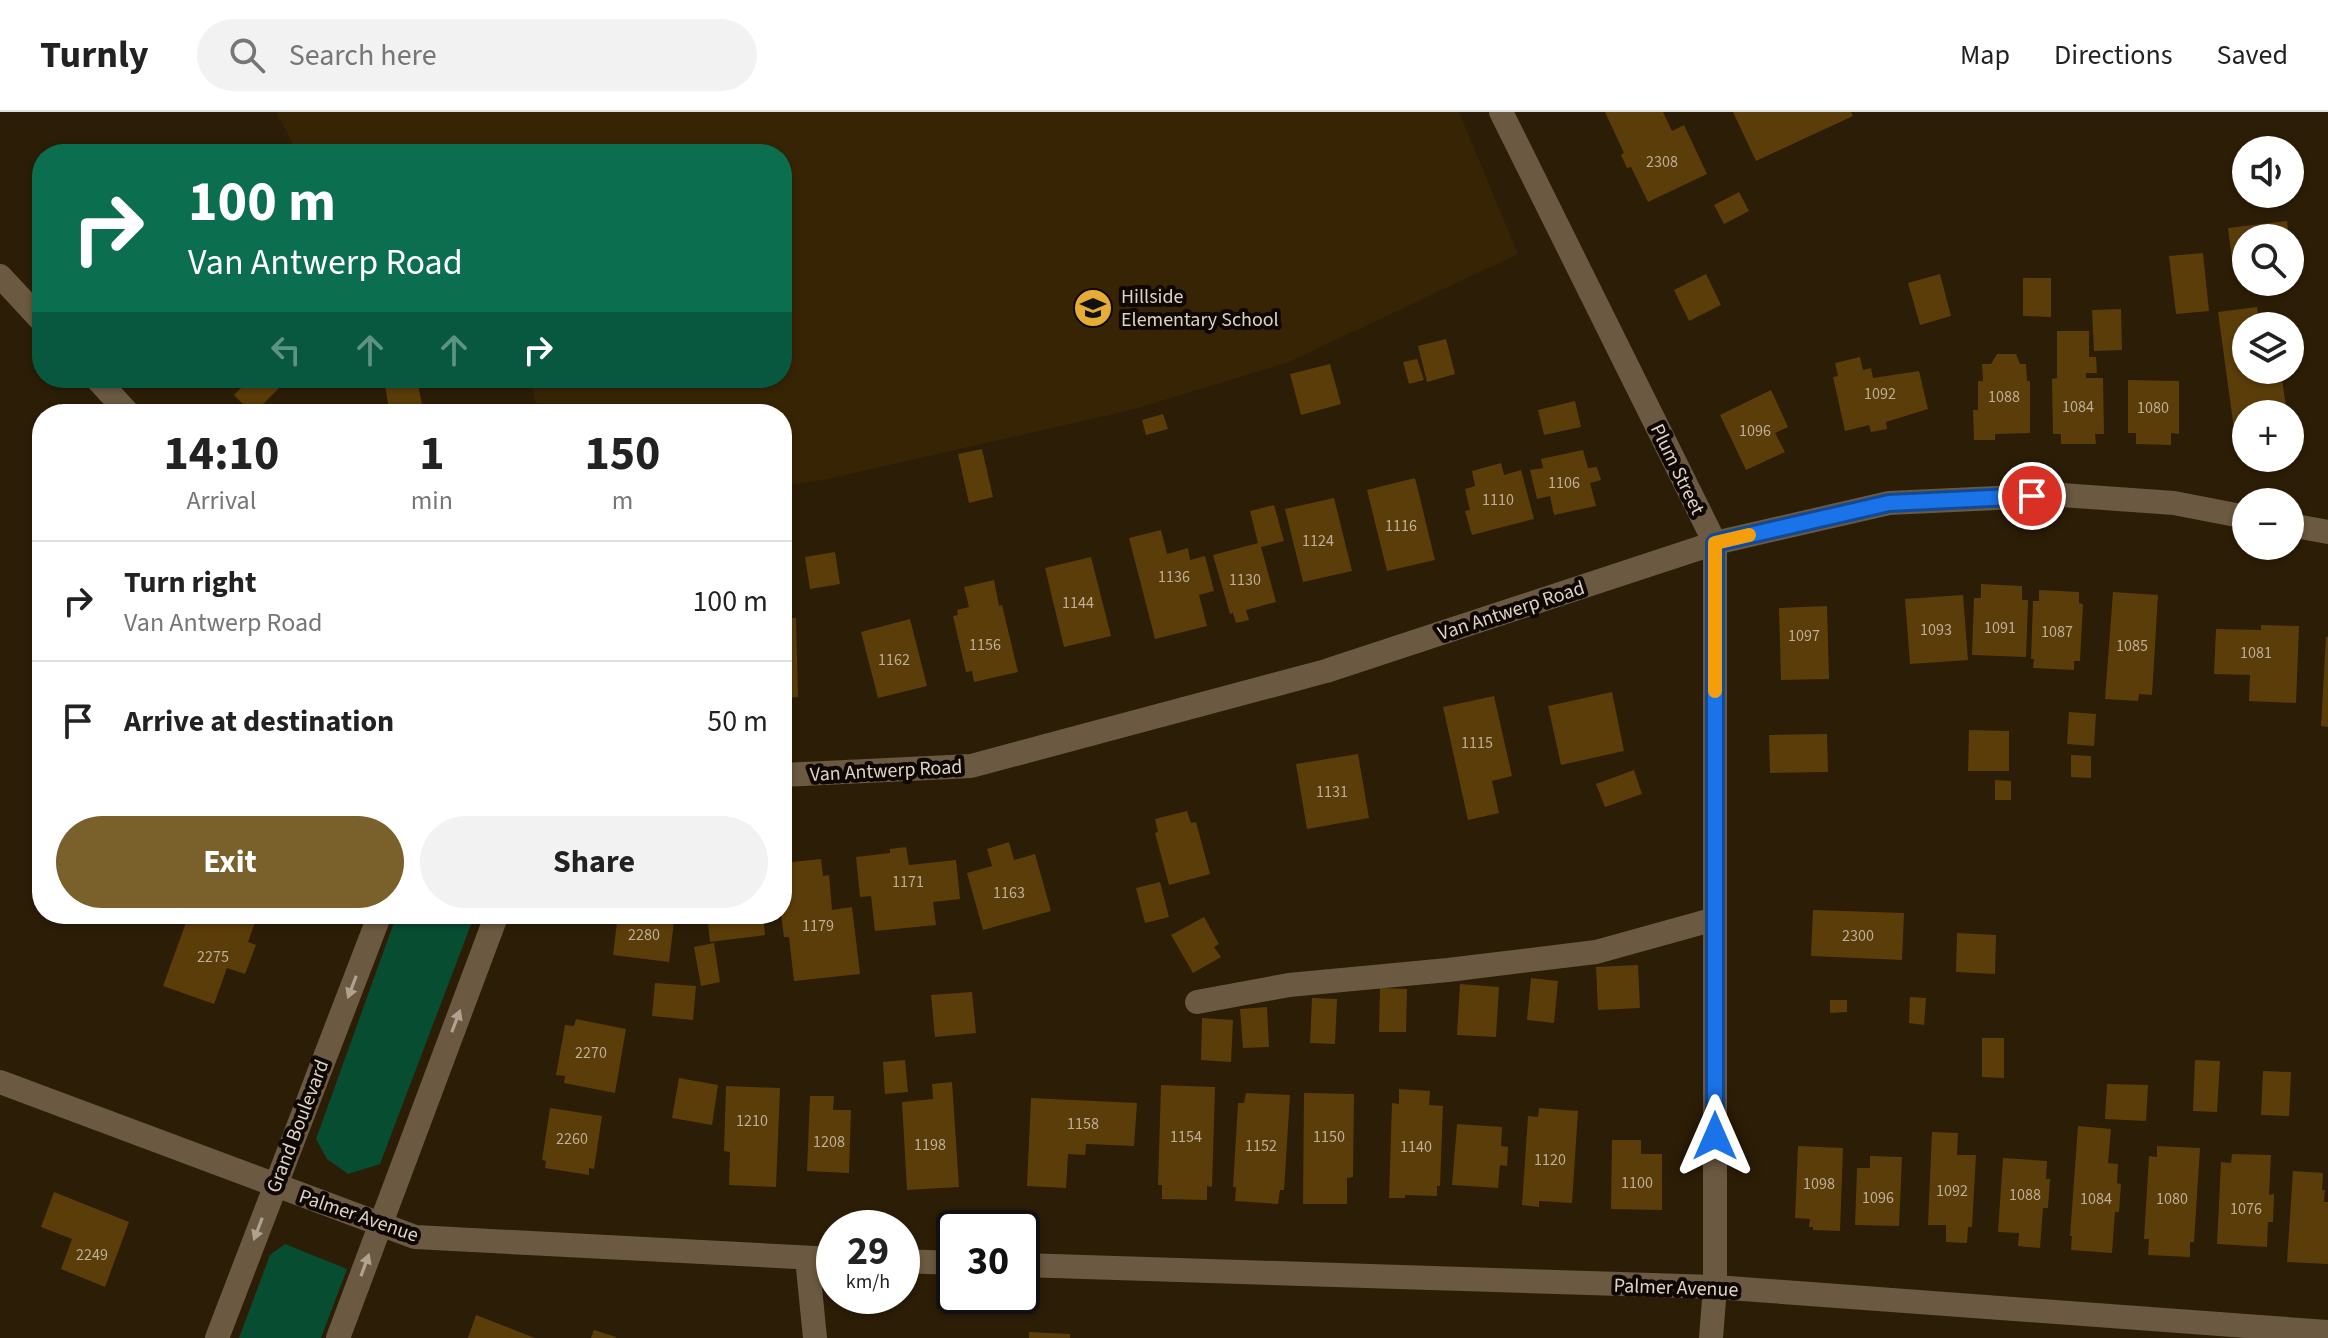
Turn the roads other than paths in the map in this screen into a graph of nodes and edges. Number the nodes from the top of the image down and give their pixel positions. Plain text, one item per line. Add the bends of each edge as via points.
1 (1501, 112) edge
2 (0, 276) edge
3 (32, 310) edge
4 (105, 388) edge
5 (120, 404) edge
6 (2232, 514) edge
7 (2304, 528) edge
8 (2328, 532) edge
9 (1715, 543) junction
10 (792, 775) edge
11 (1715, 919) junction
12 (376, 924) edge
13 (493, 924) edge
14 (1197, 1002) dead end
15 (0, 1082) edge
16 (274, 1184) junction
17 (379, 1225) junction
18 (807, 1258) junction
19 (816, 1258) edge
20 (1040, 1266) edge
21 (1715, 1287) junction
22 (2328, 1332) edge
23 (217, 1338) edge
24 (338, 1338) edge
25 (815, 1338) edge
26 (1711, 1338) edge

1 - 9 street, Plum Street
2 - 3 street
4 - 5 street
6 - 9 street, Van Antwerp Road via 2174,503 2061,495 1889,503
7 - 8 street
9 - 10 street, Van Antwerp Road via 1326,671 971,766
9 - 11 street, Plum Street
11 - 14 street via 1596,952 1289,985
11 - 21 street, Plum Street
12 -> 16 street, Grand Boulevard
17 -> 13 street
15 - 16 street, Palmer Avenue
16 - 17 street, Palmer Avenue
16 -> 23 street, Grand Boulevard
17 - 18 street, Palmer Avenue via 415,1237
24 -> 17 street
18 - 19 street, Palmer Avenue
18 - 25 street
20 - 21 street, Palmer Avenue
21 - 22 street, Palmer Avenue
21 - 26 street, Plum Street

